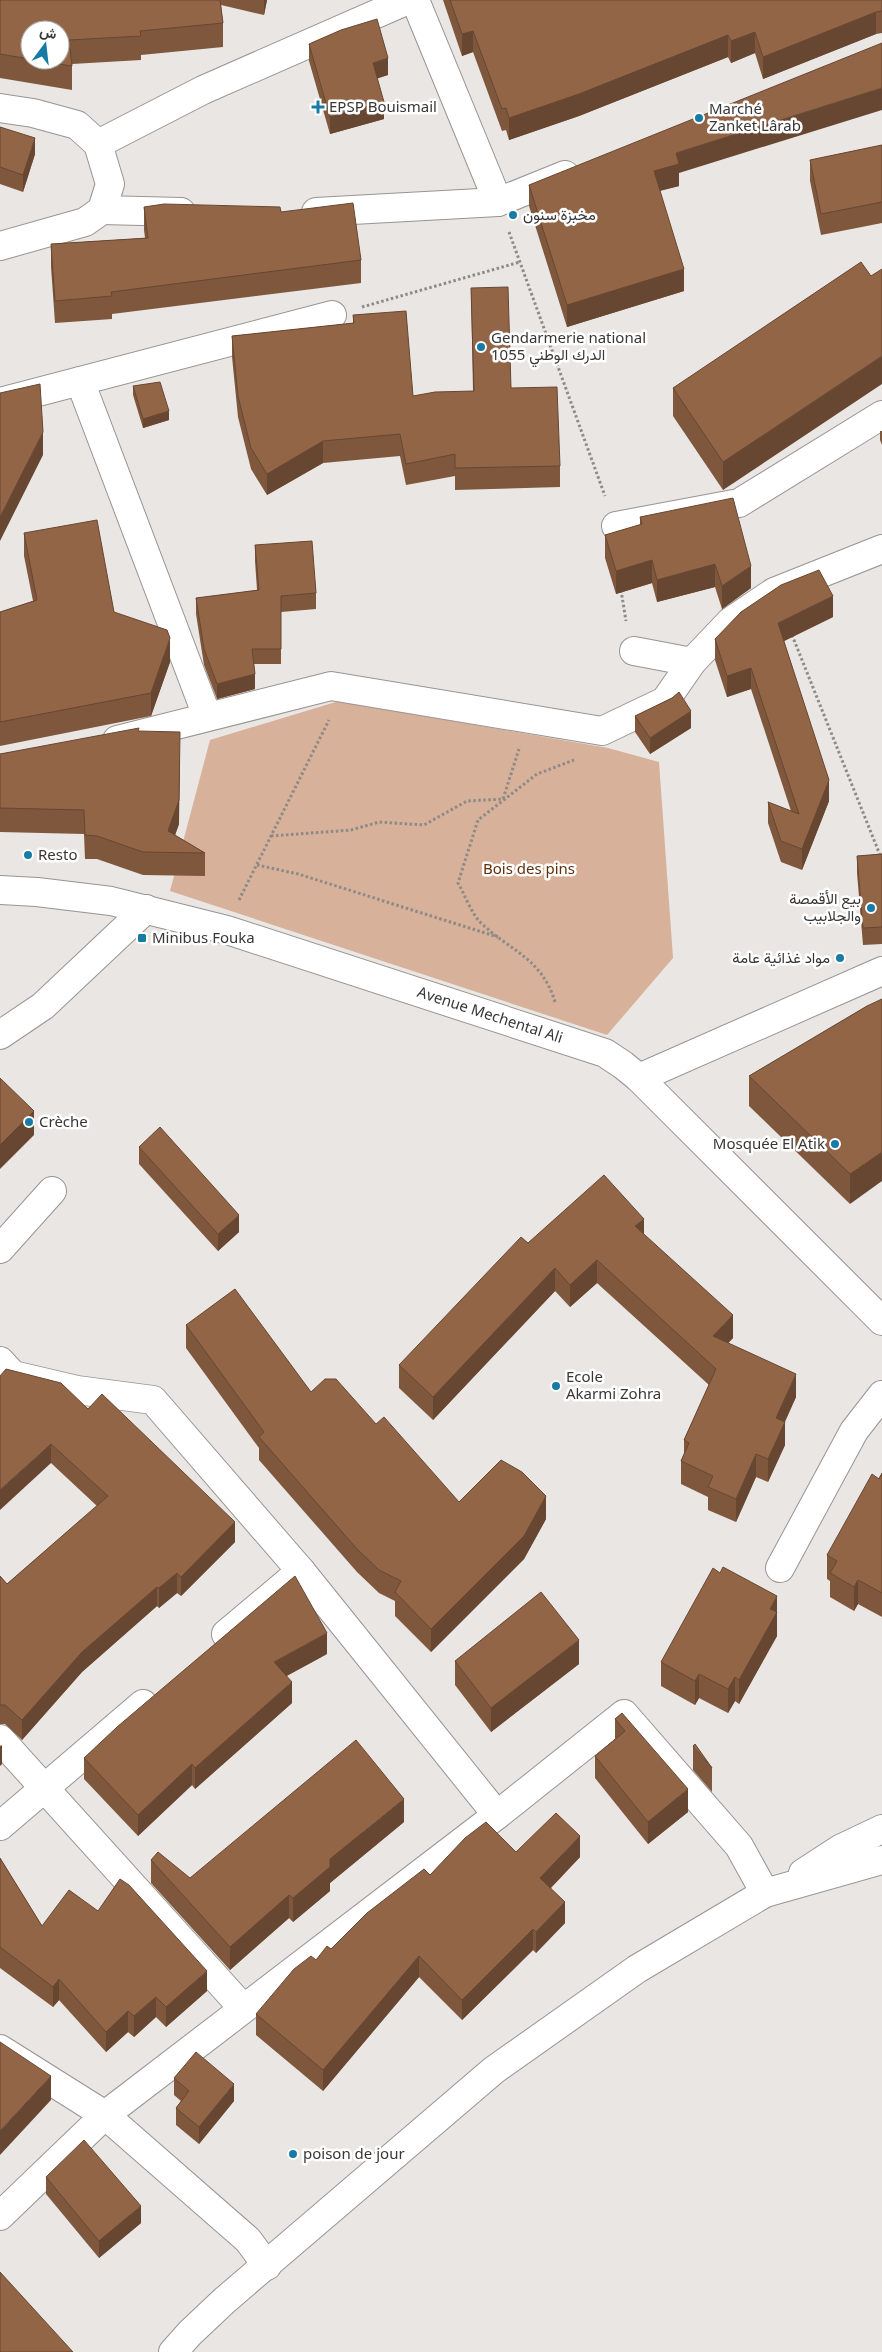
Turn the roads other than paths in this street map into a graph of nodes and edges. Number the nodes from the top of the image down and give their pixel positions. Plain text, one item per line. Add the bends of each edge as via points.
1 (408, 0) edge
2 (414, 0) edge
3 (0, 108) edge
4 (98, 144) junction
5 (589, 166) edge
6 (498, 202) junction
7 (102, 210) junction
8 (210, 212) edge
9 (290, 213) edge
10 (0, 246) edge
11 (332, 316) road end
12 (80, 381) junction
13 (0, 402) edge
14 (882, 414) edge
15 (616, 526) road end
16 (882, 550) edge
17 (634, 651) dead end
18 (692, 662) junction
19 (206, 716) junction
20 (92, 744) edge
21 (0, 890) edge
22 (146, 909) junction
23 (882, 971) edge
24 (0, 1035) edge
25 (639, 1078) junction
26 (52, 1190) dead end
27 (0, 1249) edge
28 (882, 1321) edge
29 (0, 1361) edge
30 (882, 1395) edge
31 (780, 1568) dead end
32 (301, 1571) junction
33 (211, 1647) edge
34 (166, 1686) edge
35 (0, 1738) edge
36 (45, 1788) junction
37 (497, 1815) junction
38 (0, 1826) edge
39 (882, 1829) edge
40 (882, 1860) edge
41 (771, 1891) junction
42 (243, 2008) junction
43 (0, 2050) edge
44 (105, 2114) junction
45 (0, 2216) edge
46 (267, 2266) junction
47 (173, 2352) edge

1 - 4 street via 203,90
2 - 6 street
3 - 4 street via 77,125
4 - 7 street via 110,184
5 - 6 street
6 - 9 street
7 - 8 street
7 - 10 street via 84,222
11 - 12 street
12 - 13 street
12 - 19 street
14 - 15 street via 739,503
16 - 18 street via 774,592 731,621
17 - 18 street
18 - 19 street via 665,701 602,731 322,686
19 - 20 street via 137,736
21 - 22 street, Avenue Mechental Ali via 81,897
22 - 24 street via 43,1006
22 - 25 street, Avenue Mechental Ali via 227,930 605,1053
23 - 25 street
25 - 28 street, Avenue Mechental Ali
26 - 27 street
29 - 32 street via 13,1376 77,1390 153,1400
30 - 31 street via 854,1431
32 - 33 street
32 - 37 street
34 - 36 street
35 - 36 street
36 - 38 street
36 - 42 street
37 - 41 street via 624,1714 739,1846
37 - 42 street
39 - 41 street via 840,1849
40 - 41 street
41 - 46 street via 637,1969 494,2070
42 - 44 street
43 - 44 street
44 - 45 street
44 - 46 street via 248,2240
46 - 47 street via 225,2300

